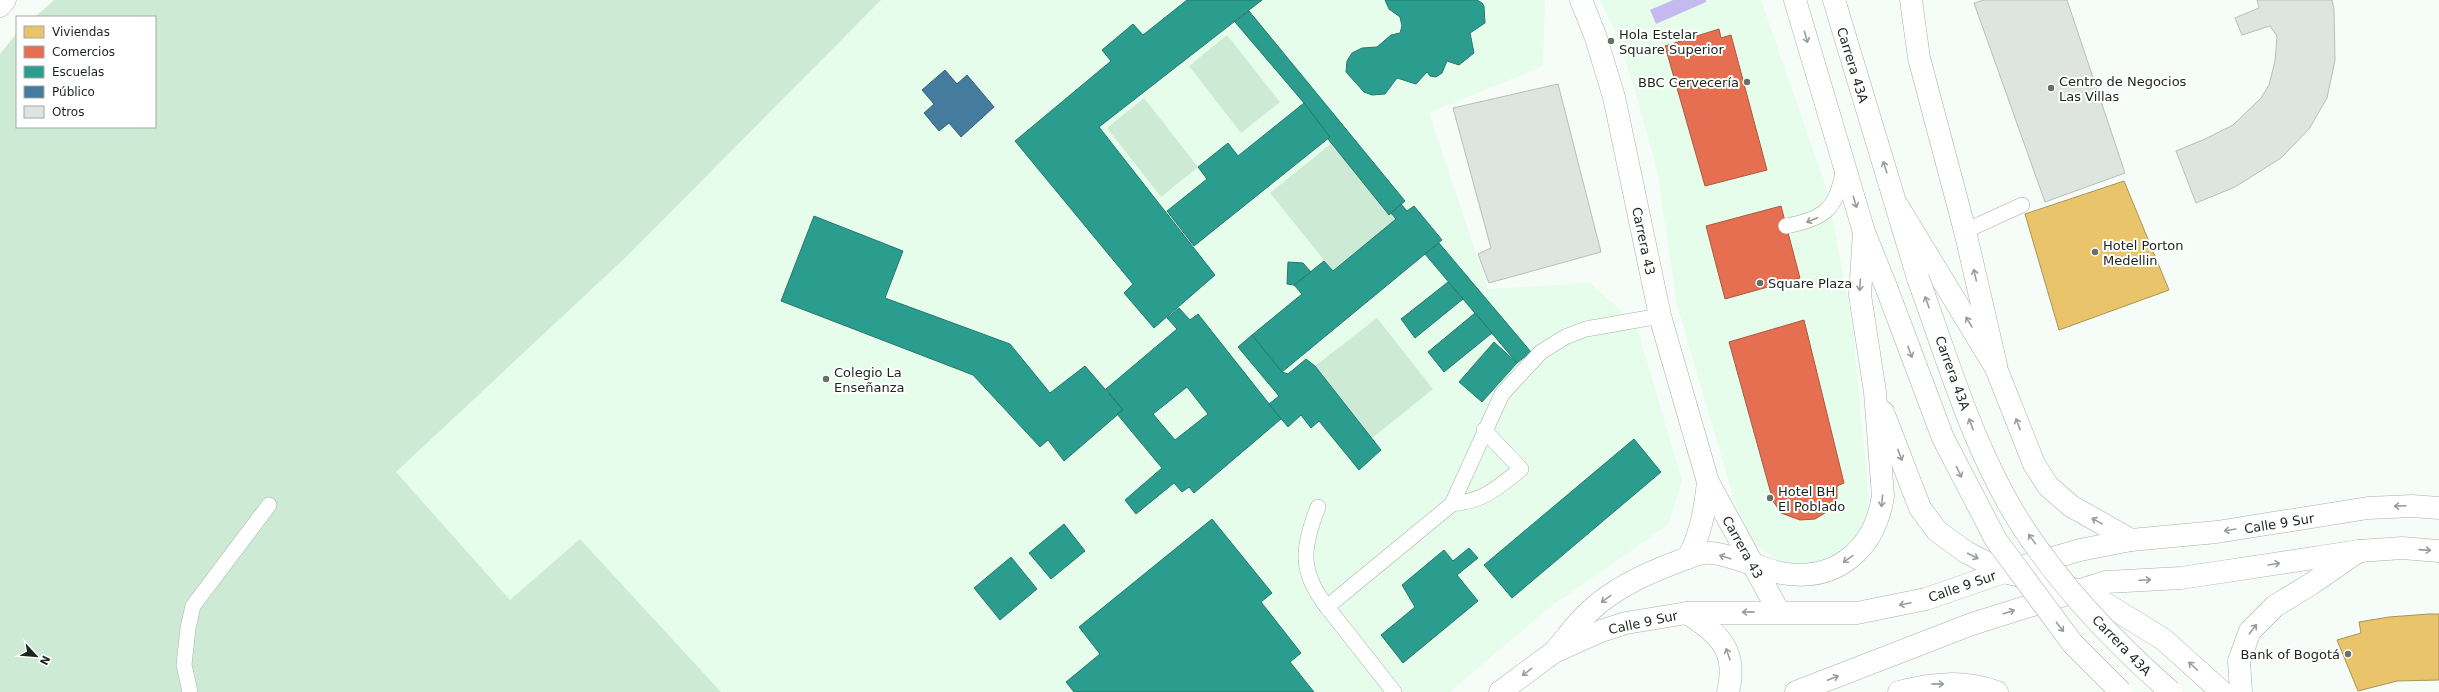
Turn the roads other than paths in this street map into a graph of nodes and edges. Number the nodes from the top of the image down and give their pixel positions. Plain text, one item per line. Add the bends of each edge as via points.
1 (5, 0) edge
2 (1581, 0) edge
3 (1795, 0) edge
4 (1834, 0) edge
5 (1911, 0) edge
6 (0, 6) edge
7 (1844, 166) junction
8 (1897, 205) junction
9 (2022, 205) dead end
10 (1786, 226) dead end
11 (1965, 231) junction
12 (1864, 232) junction
13 (1660, 316) junction
14 (1996, 368) junction
15 (1875, 392) junction
16 (1484, 430) junction
17 (1708, 482) junction
18 (1452, 504) junction
19 (269, 505) dead end
20 (1318, 507) dead end
21 (2439, 508) edge
22 (2131, 540) junction
23 (2359, 551) junction
24 (2439, 552) edge
25 (1688, 558) junction
26 (1753, 566) junction
27 (2004, 572) junction
28 (2078, 590) junction
29 (1327, 607) junction
30 (1779, 612) junction
31 (1687, 613) junction
32 (1554, 652) junction
33 (190, 692) edge
34 (1394, 692) edge
35 (1500, 692) edge
36 (1728, 692) edge
37 (1796, 692) edge
38 (1900, 692) edge
39 (1997, 692) edge
40 (2121, 692) edge
41 (2171, 692) edge
42 (2222, 692) edge
43 (2241, 692) edge

1 - 6 main road
2 - 13 main road, Carrera 43 via 1614,97
3 -> 7 main road
8 -> 4 main road, Carrera 43A
5 - 11 main road via 1919,58
7 -> 10 lane via 1840,190 1828,210 1811,220
7 -> 12 main road
14 -> 8 main road
41 -> 8 main road, Carrera 43A, bridge via 2098,620 2054,570 2022,525 1974,430 1918,278
9 - 11 lane
14 -> 11 main road
12 -> 15 main road via 1860,295
12 -> 40 main road, bridge via 1942,438 1996,540 2073,644
13 - 16 lane via 1586,329 1565,337 1541,352 1502,394
13 - 17 main road, Carrera 43
22 -> 14 main road via 2071,506 2048,486 2034,464
15 -> 26 main road via 1882,496 1880,512 1866,543 1838,566 1821,573 1781,573
15 -> 27 main road via 1920,508 1929,522 1953,544
16 - 18 lane
16 - 18 lane via 1521,469 1482,498
17 - 25 main road, Carrera 43 via 1699,537
17 - 26 main road, Carrera 43
18 - 29 lane
19 - 33 lane via 193,606 184,665
20 - 29 lane via 1307,536 1305,554 1311,581
21 -> 22 main road, Calle 9 Sur via 2368,508 2217,532
22 - 27 main road, Calle 9 Sur via 2080,550
23 -> 24 main road via 2402,548
28 -> 23 main road via 2106,582 2181,578
43 -> 23 main road via 2239,661 2250,631 2275,606
26 -> 25 main road via 1711,553
25 -> 32 main road via 1654,570 1622,587 1592,608
26 - 30 main road, Carrera 43
27 - 28 main road
27 -> 30 main road, Calle 9 Sur via 1926,599 1884,608 1821,614
37 -> 28 main road via 1972,624
42 -> 28 main road via 2163,639
29 - 34 lane
30 -> 31 main road, Calle 9 Sur
31 - 32 main road, Calle 9 Sur via 1626,623
36 -> 31 main road via 1732,674 1729,654 1720,637
32 -> 35 main road, Calle 9 Sur
38 -> 39 main road via 1930,684 1968,685

